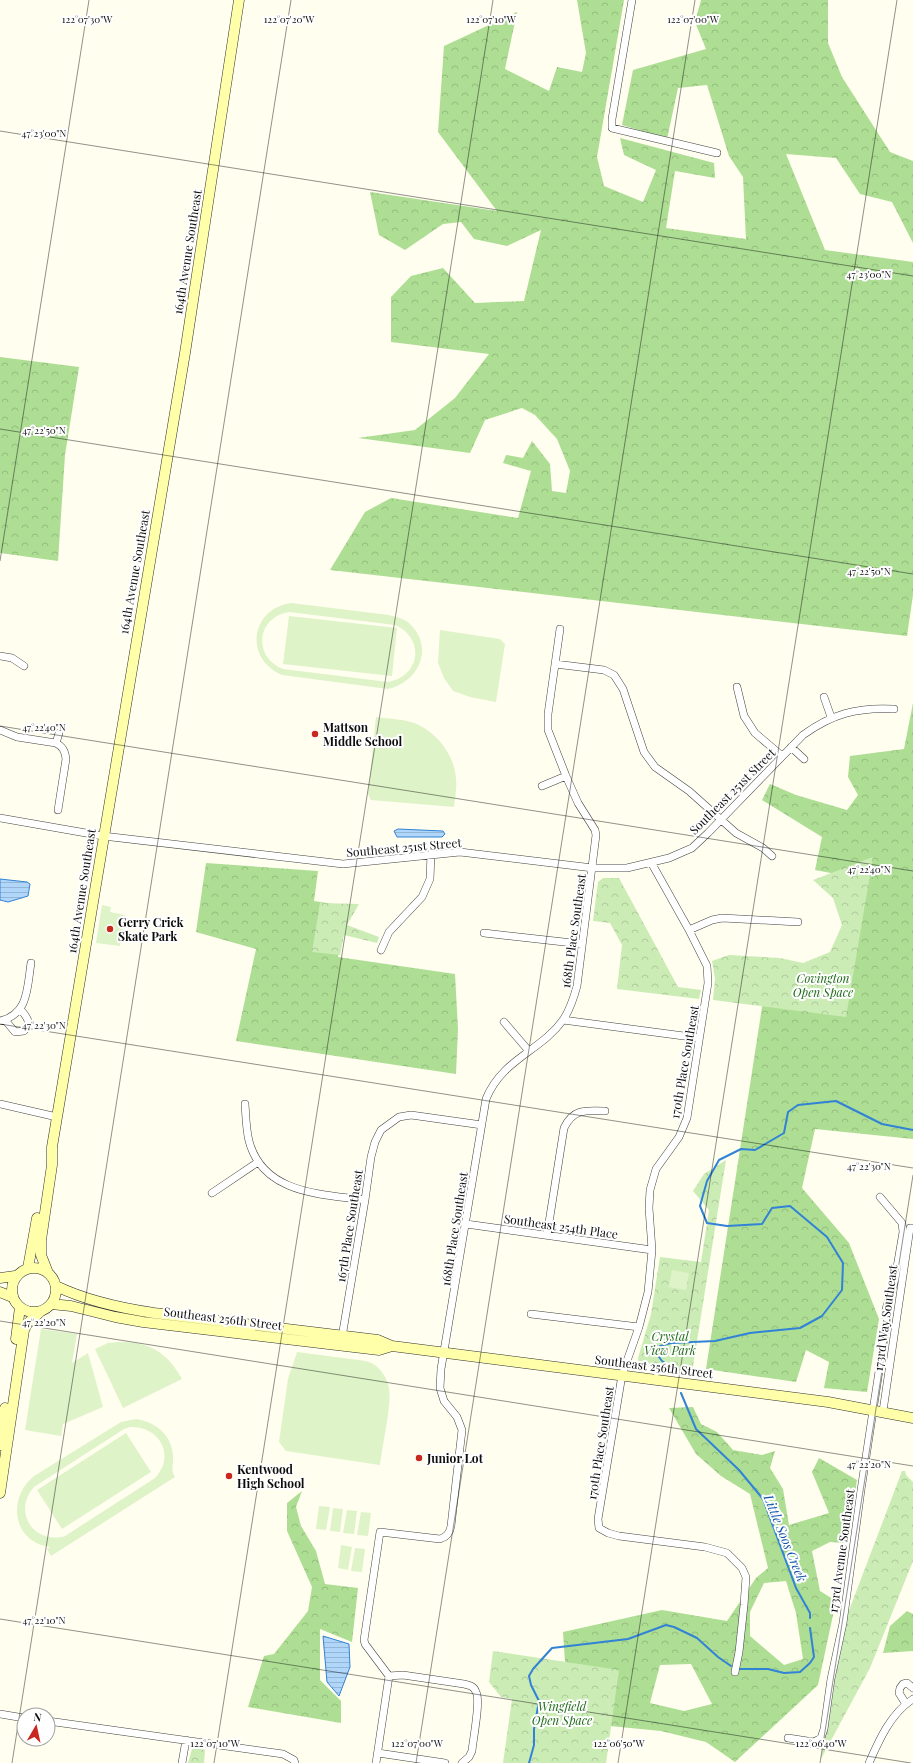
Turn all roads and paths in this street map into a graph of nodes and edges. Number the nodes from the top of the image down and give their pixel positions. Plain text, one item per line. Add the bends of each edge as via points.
1 (239, 0) edge
2 (632, 0) edge
3 (717, 152) dead end
4 (560, 629) dead end
5 (0, 656) edge
6 (555, 664) junction
7 (24, 666) dead end
8 (737, 687) dead end
9 (824, 698) dead end
10 (894, 709) dead end
11 (831, 717) junction
12 (0, 730) edge
13 (59, 733) dead end
14 (56, 743) junction
15 (791, 747) junction
16 (782, 756) junction
17 (804, 759) dead end
18 (566, 776) junction
19 (542, 786) dead end
20 (58, 810) dead end
21 (0, 818) edge
22 (721, 819) junction
23 (103, 836) junction
24 (431, 854) junction
25 (772, 856) dead end
26 (652, 864) junction
27 (593, 868) junction
28 (798, 922) dead end
29 (689, 930) junction
30 (484, 933) dead end
31 (582, 944) junction
32 (381, 950) dead end
33 (31, 964) dead end
34 (21, 1010) junction
35 (2, 1020) edge
36 (563, 1020) junction
37 (504, 1022) dead end
38 (699, 1038) junction
39 (528, 1050) junction
40 (0, 1104) edge
41 (245, 1104) dead end
42 (605, 1111) dead end
43 (56, 1117) junction
44 (482, 1125) junction
45 (52, 1147) junction
46 (258, 1162) junction
47 (212, 1192) dead end
48 (880, 1197) dead end
49 (365, 1200) junction
50 (466, 1224) junction
51 (912, 1228) edge
52 (547, 1235) junction
53 (652, 1250) junction
54 (28, 1268) junction
55 (48, 1273) junction
56 (16, 1276) junction
57 (0, 1278) edge
58 (56, 1286) junction
59 (0, 1292) edge
60 (12, 1297) junction
61 (50, 1304) junction
62 (20, 1307) junction
63 (41, 1311) junction
64 (531, 1314) dead end
65 (187, 1317) junction
66 (175, 1326) junction
67 (639, 1327) junction
68 (342, 1337) junction
69 (392, 1346) junction
70 (444, 1353) junction
71 (622, 1375) junction
72 (878, 1410) junction
73 (913, 1418) edge
74 (0, 1445) edge
75 (0, 1493) edge
76 (735, 1672) dead end
77 (389, 1676) junction
78 (913, 1688) edge
79 (911, 1701) edge
80 (0, 1714) edge
81 (16, 1717) edge
82 (56, 1722) edge
83 (788, 1738) dead end
84 (186, 1740) junction
85 (378, 1753) junction
86 (294, 1761) edge
87 (182, 1763) edge
88 (376, 1763) edge
89 (445, 1763) edge
90 (463, 1763) edge
91 (869, 1763) edge

1 - 23 street, 164th Avenue Southeast via 185,353
2 - 3 street via 612,128
4 - 6 street, 168th Place Southeast
5 - 7 street via 12,658
6 - 18 street, 168th Place Southeast via 548,730
6 - 22 street via 604,670 614,675 623,689 644,752 655,767 689,791
8 - 16 street via 744,716 755,733
9 - 11 street
10 - 11 street, Southeast 251st Street via 861,709
11 - 15 street, Southeast 251st Street via 803,735
12 - 14 street via 17,737
13 - 14 street
14 - 20 street via 61,746 66,759
15 - 16 street, Southeast 251st Street
15 - 17 street
16 - 22 street, Southeast 251st Street
18 - 19 street
18 - 27 street, 168th Place Southeast via 578,803 595,830
21 - 23 street, Southeast 251st Street
22 - 25 street via 740,836 763,848
22 - 26 street, Southeast 251st Street via 692,848
23 - 24 street, Southeast 251st Street via 343,864
23 - 43 street, 164th Avenue Southeast
24 - 27 street, Southeast 251st Street via 460,852
24 - 32 street via 430,879 422,897 389,932
26 - 27 street, Southeast 251st Street via 627,868
26 - 29 street, 170th Place Southeast
27 - 31 street, 168th Place Southeast
28 - 29 street via 722,918
29 - 38 street, 170th Place Southeast via 707,966 708,976
30 - 31 street
31 - 36 street, 168th Place Southeast via 578,986
33 - 34 street
34 - 35 street via 14,1016
34 - 35 street via 28,1020 28,1026 24,1031 15,1032
36 - 38 street
36 - 39 street, 168th Place Southeast
37 - 39 street
38 - 53 street, 170th Place Southeast via 684,1127 656,1169 650,1190
39 - 44 street, 168th Place Southeast via 506,1068 490,1090
40 - 43 street
41 - 46 street via 249,1141
42 - 52 street via 584,1110 571,1117 564,1128
43 - 45 street, 164th Avenue Southeast
44 - 49 street, 167th Place Southeast via 411,1115 399,1117 388,1123 375,1142
44 - 50 street, 168th Place Southeast
45 - 54 street, 164th Avenue Southeast via 45,1165
45 - 55 street, 164th Avenue Southeast via 52,1165 41,1240 41,1255
46 - 47 street
46 - 49 street via 271,1176 298,1189
48 - 72 street, 173rd Avenue Southeast via 902,1223 903,1232 895,1279 886,1309
49 - 68 street, 167th Place Southeast
50 - 52 street, Southeast 254th Place
50 - 70 street, 168th Place Southeast
51 - 72 street, 173rd Way Southeast
52 - 53 street, Southeast 254th Place
53 - 67 street, 170th Place Southeast via 648,1292
54 - 55 street via 35,1267
54 - 56 street
55 - 58 street
56 - 57 street
56 - 60 street via 12,1283
58 - 61 street via 56,1293
58 - 65 street, Southeast 256th Street via 69,1293 117,1307
59 - 60 street
60 - 62 street
61 - 63 street
61 - 66 street, Southeast 256th Street
62 - 63 street via 34,1312
62 - 74 street
63 - 75 street via 24,1330
64 - 67 street
65 - 66 street
65 - 68 street, Southeast 256th Street
66 - 69 street, Southeast 256th Street via 379,1350
67 - 71 street, 170th Place Southeast
68 - 69 street, Southeast 256th Street via 378,1340
69 - 70 street, Southeast 256th Street
70 - 71 street, Southeast 256th Street
70 - 77 street, 168th Place Southeast via 440,1388 444,1401 457,1417 462,1430 450,1531 447,1536 440,1538 380,1532 364,1640
71 - 72 street, Southeast 256th Street
71 - 76 street, 170th Place Southeast via 598,1519 599,1528 619,1536 705,1546 733,1558 746,1577
72 - 73 street, Southeast 256th Street
72 - 83 street, 173rd Avenue Southeast via 860,1490 843,1623 824,1729 821,1738 814,1742
77 - 85 street
77 - 90 street via 402,1675 464,1684 476,1690 478,1699 472,1751
78 - 79 street via 908,1683 903,1684 899,1692
79 - 91 street via 899,1710 888,1725
80 - 81 street
82 - 84 street
84 - 86 street via 283,1754
84 - 87 street
85 - 88 street
85 - 89 street

